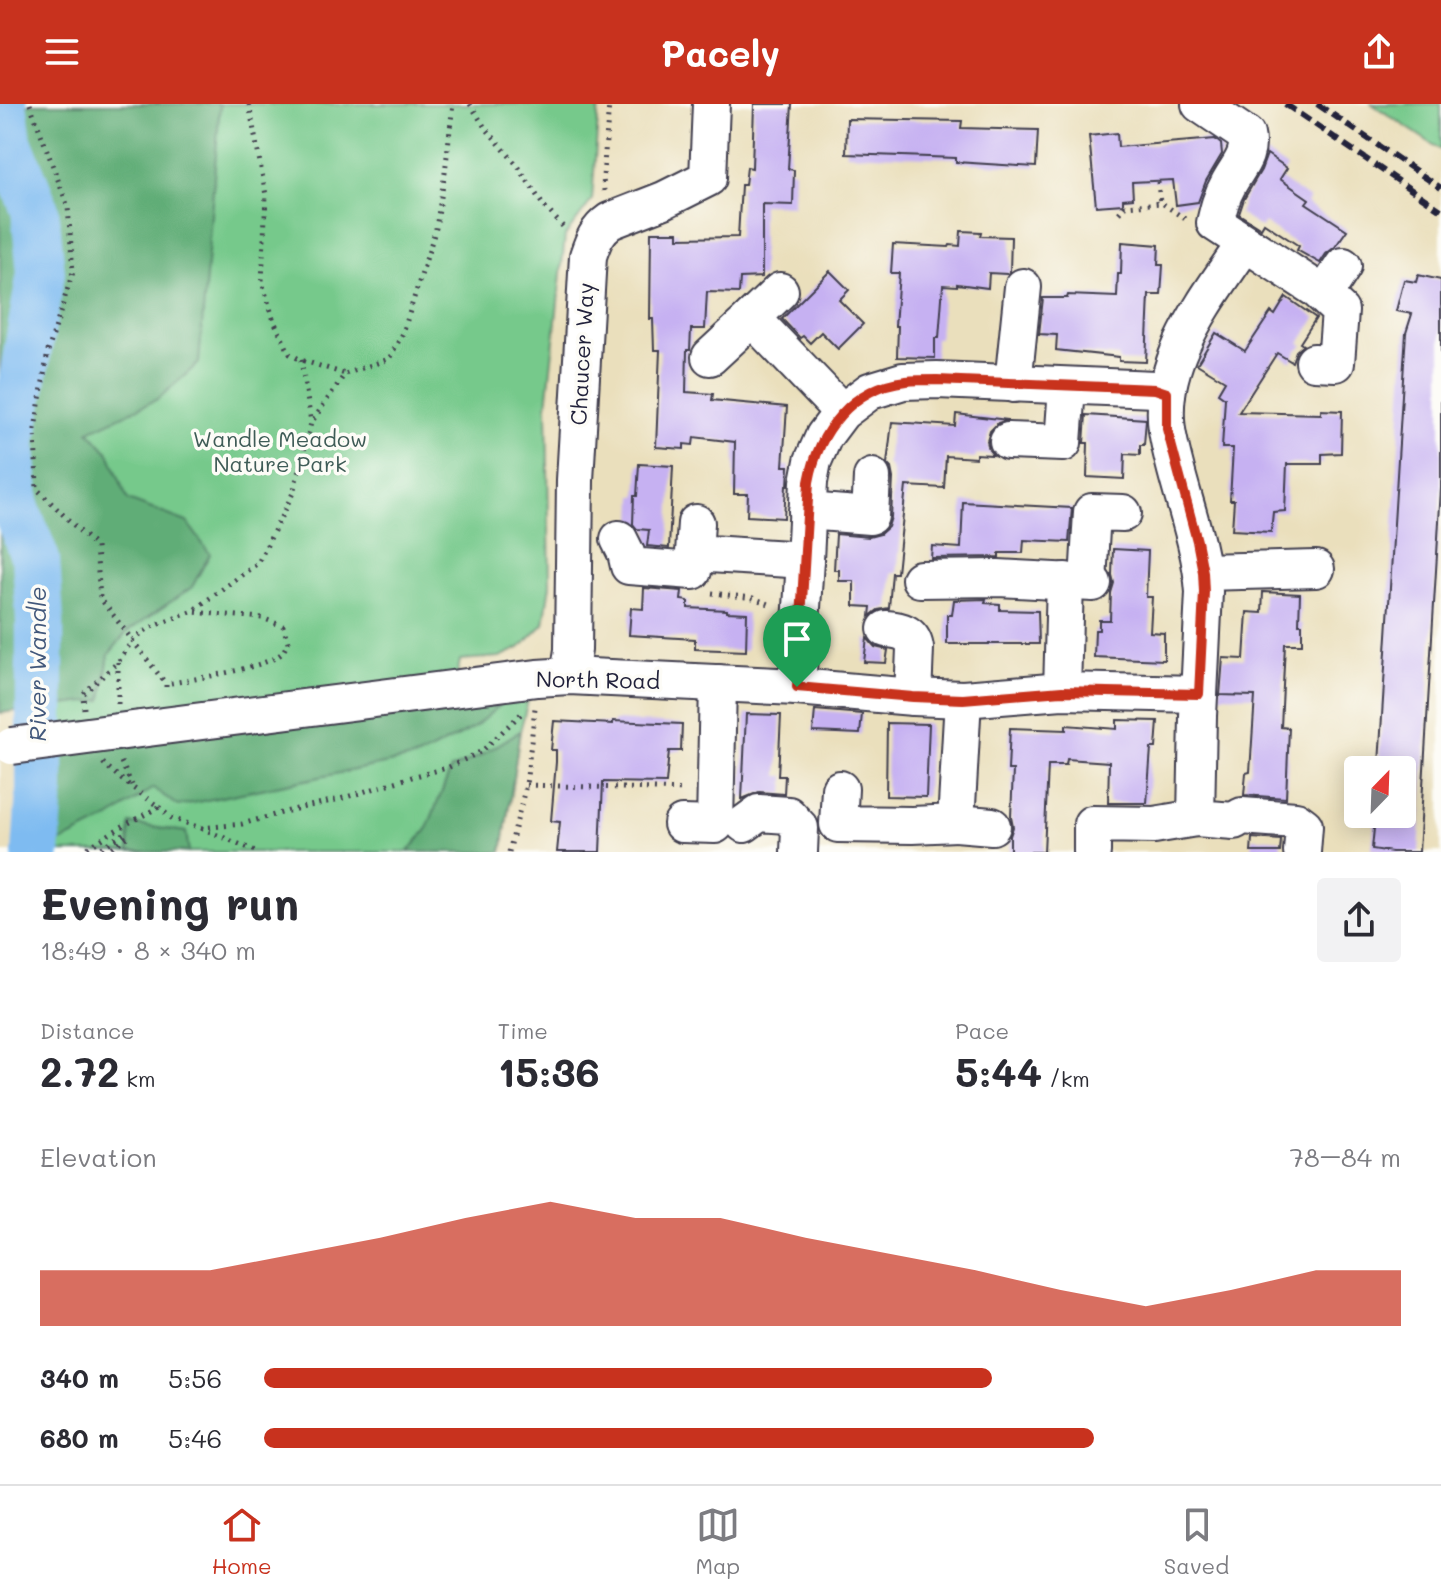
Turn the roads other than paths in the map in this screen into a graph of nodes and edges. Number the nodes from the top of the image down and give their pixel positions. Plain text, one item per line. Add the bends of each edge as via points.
1 (711, 104) edge
2 (1200, 104) edge
3 (1254, 248) junction
4 (1023, 287) dead end
5 (780, 291) dead end
6 (752, 318) junction
7 (710, 357) dead end
8 (1314, 362) dead end
9 (1013, 384) junction
10 (1067, 387) junction
11 (1167, 393) junction
12 (842, 412) junction
13 (1008, 441) dead end
14 (872, 477) dead end
15 (807, 511) junction
16 (1123, 513) dead end
17 (619, 539) dead end
18 (805, 560) junction
19 (1316, 569) dead end
20 (1203, 572) junction
21 (920, 579) dead end
22 (1082, 582) junction
23 (886, 629) dead end
24 (569, 676) junction
25 (718, 683) junction
26 (797, 687) junction
27 (1062, 691) junction
28 (1199, 694) junction
29 (913, 697) junction
30 (963, 699) junction
31 (6, 747) edge
32 (840, 789) dead end
33 (1196, 818) junction
34 (977, 831) edge
35 (800, 840) edge
36 (1092, 852) edge
37 (1302, 852) edge

1 - 24 street, Chaucer Way via 708,178 603,226 588,256
2 - 3 street via 1246,135 1248,145 1220,203 1201,222
3 - 8 street via 1333,281 1340,311 1336,363
3 - 11 street via 1188,333
4 - 9 street
5 - 6 street
6 - 7 street
6 - 12 street
9 - 10 street
9 - 12 street via 903,381 870,391
10 - 11 street
10 - 13 street via 1063,443
11 - 20 street via 1167,429
12 - 15 street via 813,461
14 - 15 street via 869,528
15 - 18 street
16 - 22 street via 1092,512
17 - 18 street via 629,566
18 - 26 street
19 - 20 street
20 - 28 street
21 - 22 street
22 - 27 street
23 - 29 street via 901,631 914,641
24 - 25 street, North Road
24 - 31 street, North Road, bridge
25 - 26 street, North Road
25 - 35 street via 714,816 788,815
26 - 29 street, North Road
27 - 28 street, North Road
27 - 30 street, North Road
28 - 33 street
29 - 30 street, North Road
30 - 34 street
32 - 34 street via 838,824
33 - 36 street via 1154,825 1092,824
33 - 37 street via 1296,820 1304,826

